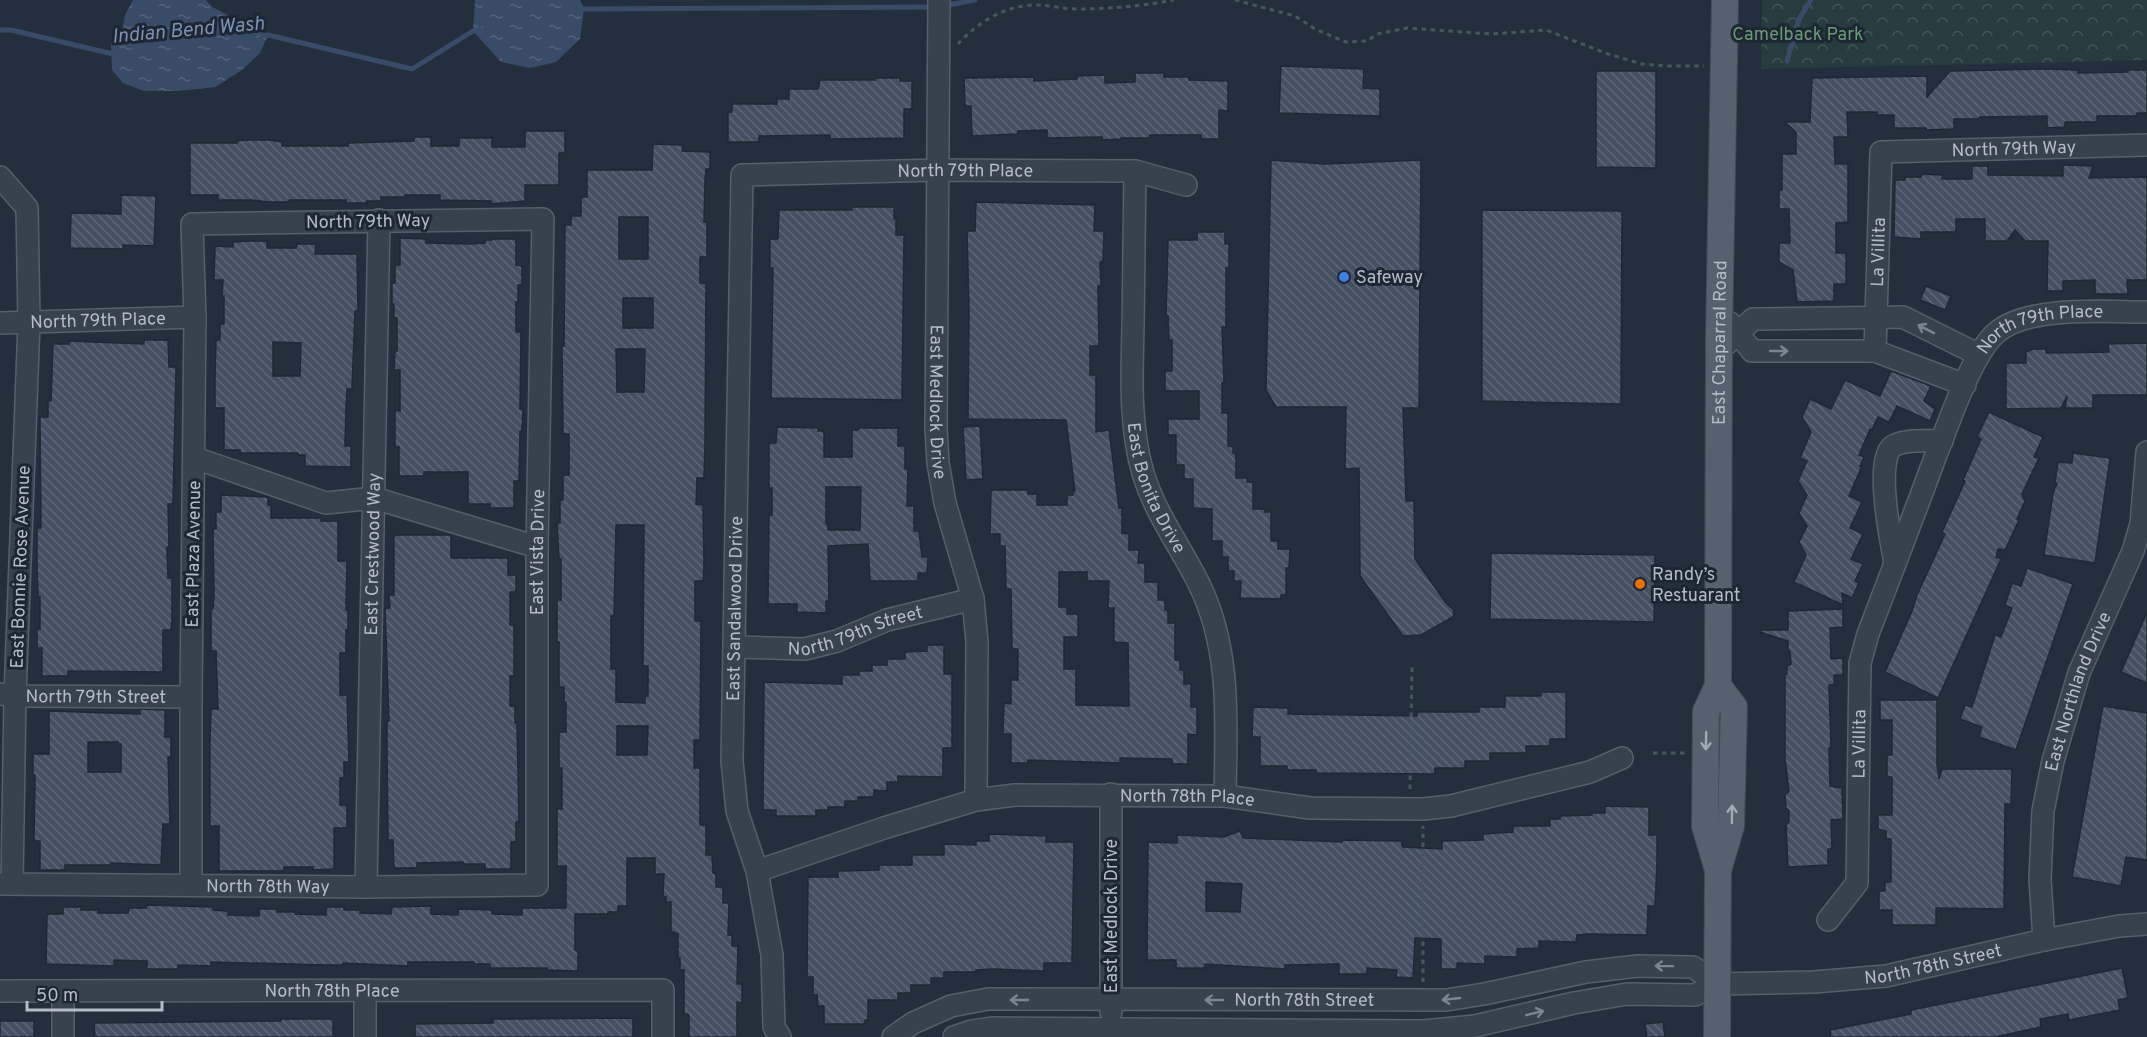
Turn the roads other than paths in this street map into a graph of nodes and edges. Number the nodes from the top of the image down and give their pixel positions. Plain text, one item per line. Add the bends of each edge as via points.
1 (939, 0) edge
2 (1725, 0) edge
3 (2147, 145) edge
4 (1881, 152) joint
5 (938, 170) junction
6 (1135, 171) junction
7 (742, 175) joint
8 (0, 177) edge
9 (1186, 185) dead end
10 (543, 219) joint
11 (379, 220) junction
12 (192, 224) joint
13 (1719, 309) junction
14 (2147, 312) edge
15 (195, 317) junction
16 (1819, 318) junction
17 (1876, 318) junction
18 (29, 322) junction
19 (0, 323) edge
20 (1737, 334) junction
21 (1719, 351) junction
22 (1819, 351) junction
23 (1875, 351) junction
24 (1979, 355) junction
25 (1965, 385) junction
26 (1942, 441) junction
27 (2147, 452) edge
28 (195, 458) junction
29 (374, 498) junction
30 (537, 547) junction
31 (1895, 563) junction
32 (973, 599) junction
33 (735, 647) junction
34 (8, 695) edge
35 (191, 697) junction
36 (1622, 758) dead end
37 (1111, 794) junction
38 (1225, 796) junction
39 (976, 800) junction
40 (757, 871) junction
41 (6, 884) edge
42 (191, 884) junction
43 (537, 885) joint
44 (366, 887) junction
45 (1828, 920) dead end
46 (2147, 924) edge
47 (2043, 940) junction
48 (1717, 984) junction
49 (365, 990) junction
50 (0, 991) edge
51 (63, 991) junction
52 (1491, 993) junction
53 (1111, 1000) junction
54 (1501, 1029) edge
55 (1111, 1033) edge
56 (63, 1037) edge
57 (365, 1037) edge
58 (663, 1037) edge
59 (780, 1037) edge
60 (893, 1037) edge
61 (954, 1037) edge
62 (1717, 1037) edge

1 - 5 street, East Medlock Drive
2 - 13 main road, East Chaparral Road
3 - 4 street, North 79th Way
4 - 17 street, La Villita
5 - 6 street, North 79th Place
5 - 7 street, North 79th Place
5 - 32 street, East Medlock Drive via 936,428 945,504
6 - 9 street, North 79th Place
6 - 38 street, East Bonita Drive via 1135,430 1143,474 1162,519 1199,584 1222,649 1226,694
7 - 33 street, East Sandalwood Drive
8 - 18 street via 27,208
10 - 11 street, North 79th Way
10 - 30 street, East Vista Drive
11 - 12 street, North 79th Way
11 - 29 street, East Crestwood Way
12 - 15 street, East Plaza Avenue
13 - 20 street
13 - 21 main road, East Chaparral Road
14 - 24 street, North 79th Place via 2038,315 1996,333
15 - 18 street, North 79th Place
15 - 28 street, East Plaza Avenue
16 - 17 street, North 79th Place
16 - 20 street, North 79th Place via 1753,319
16 - 22 street
17 - 23 street, La Villita
24 -> 17 street, North 79th Place via 1903,317
18 - 19 street, North 79th Place
18 - 34 street, East Bonnie Rose Avenue
20 - 21 street, North 79th Place
20 -> 22 street via 1752,351
21 - 48 main road, East Chaparral Road via 1718,686 1706,711 1705,816 1718,870
22 - 23 street
23 - 25 street
24 - 25 street, La Villita
25 - 26 street, La Villita
26 - 31 street, La Villita
26 - 31 street, La Villita via 1894,445 1887,452 1886,500
27 - 47 street, East Northland Drive via 2141,524 2133,551 2079,673 2053,761 2043,812
28 - 29 street via 326,503
28 - 35 street, East Plaza Avenue
29 - 30 street
29 - 44 street, East Crestwood Way
30 - 43 street, East Vista Drive
31 - 45 street, La Villita via 1860,663 1857,882
32 - 33 street, North 79th Street via 887,620 837,641 805,649
32 - 39 street, East Medlock Drive via 977,642
33 - 40 street, East Sandalwood Drive via 732,761 737,811
34 - 35 street, North 79th Street
34 - 41 street, East Bonnie Rose Avenue
35 - 42 street, East Plaza Avenue
36 - 38 street, North 78th Place via 1590,772 1451,806 1416,810 1310,808
37 - 38 street, North 78th Place
37 - 39 street, North 78th Place via 1015,795
37 - 53 street, East Medlock Drive
39 - 40 street, North 78th Place
40 - 59 street, East Sandalwood Drive via 772,955 774,1027
41 - 42 street, North 78th Way
42 - 44 street, North 78th Way
43 - 44 street, North 78th Way
46 - 47 street, North 78th Street
47 - 48 street, North 78th Street via 1886,976
48 -> 52 street, North 78th Street via 1694,967 1638,966 1586,972
54 -> 48 street, North 78th Street via 1574,1003 1628,994 1695,995
48 - 62 main road, East Chaparral Road
49 - 51 street, North 78th Place
49 - 57 street
49 - 58 street, North 78th Place via 663,990
50 - 51 street, North 78th Place
51 - 56 street
52 -> 53 street, North 78th Street via 1446,1000
52 - 54 street
53 - 55 street, East Medlock Drive
53 -> 60 street, North 78th Street via 988,999 951,1006
54 - 55 street, North 78th Street via 1475,1026 1424,1031
55 - 61 street, North 78th Street via 992,1028

